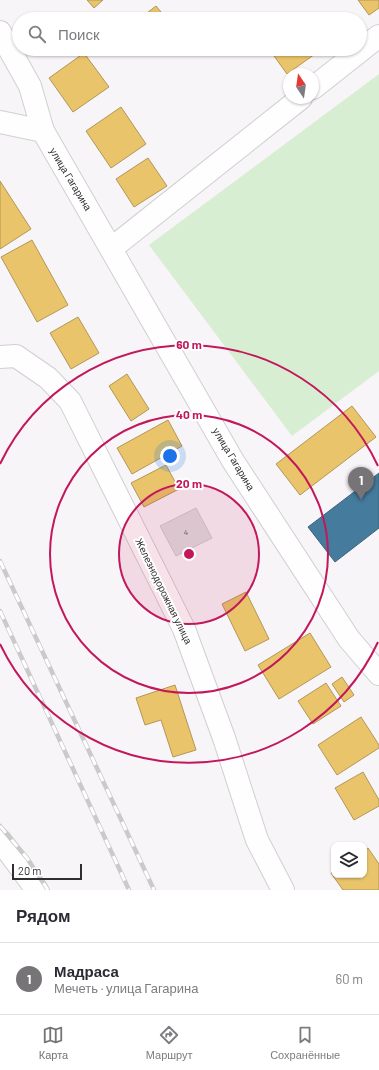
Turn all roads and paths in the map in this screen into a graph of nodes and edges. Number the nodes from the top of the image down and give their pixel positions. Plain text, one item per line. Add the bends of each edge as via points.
1 (0, 32) edge
2 (379, 36) edge
3 (367, 45) edge
4 (12, 54) edge
5 (13, 56) edge
6 (354, 56) edge
7 (319, 83) edge
8 (293, 104) edge
9 (0, 122) edge
10 (42, 131) junction
11 (112, 248) junction
12 (0, 357) edge
13 (379, 674) edge
14 (0, 840) edge
15 (37, 890) edge
16 (283, 890) edge

1 - 4 street, улица Гагарина
2 - 3 street
5 - 10 street, улица Гагарина via 30,86
6 - 7 street
8 - 11 street
9 - 10 street
10 - 11 street, улица Гагарина
11 - 13 street, улица Гагарина via 234,461 349,639
12 - 16 street, Железнодорожная улица via 16,356 48,378 70,401 184,629 224,738 257,840
14 - 15 street

